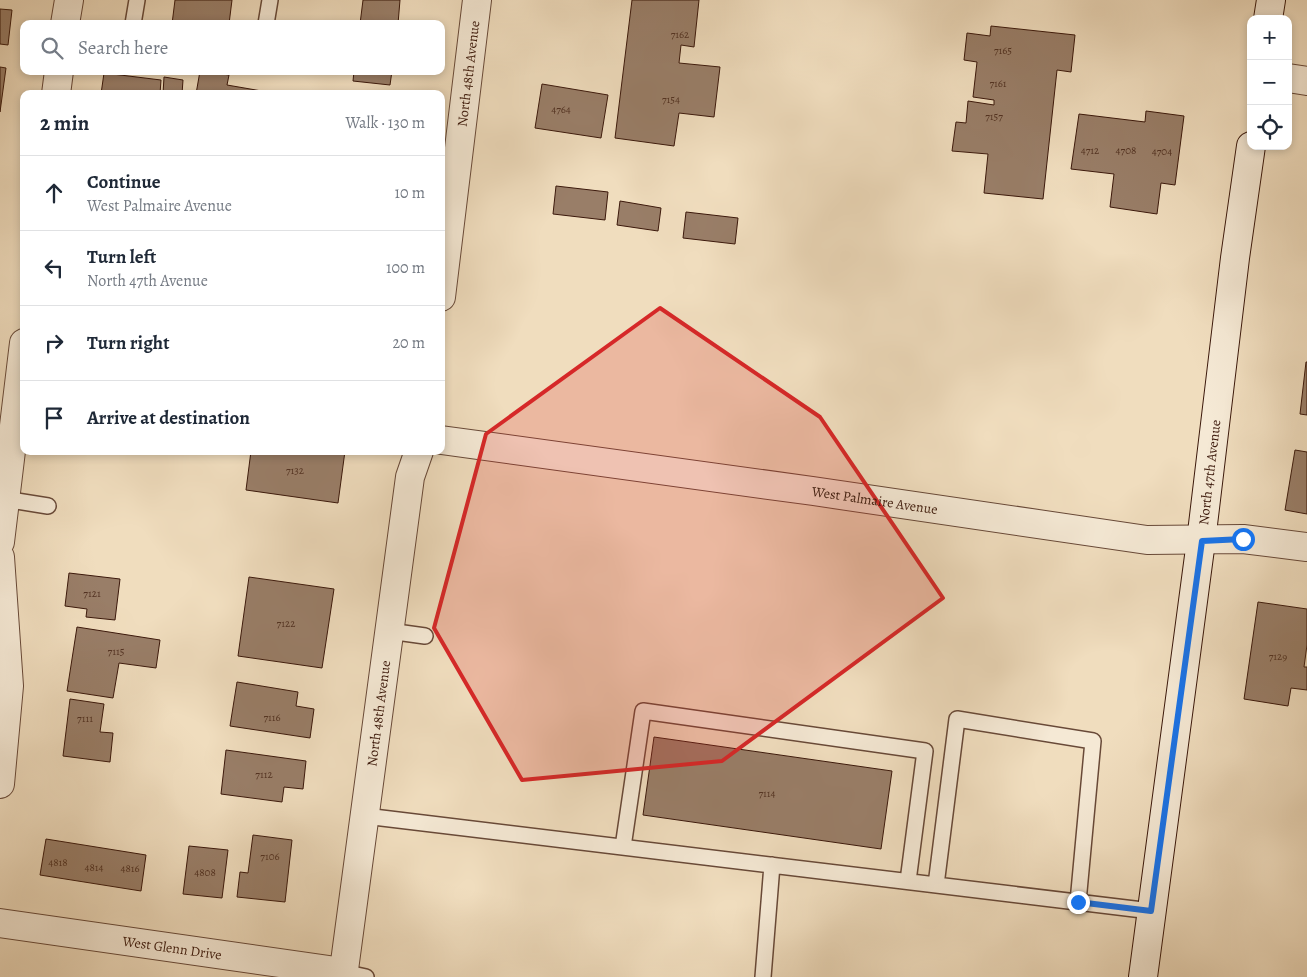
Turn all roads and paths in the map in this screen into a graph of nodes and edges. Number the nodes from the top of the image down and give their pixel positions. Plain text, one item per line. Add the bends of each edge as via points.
1 (69, 0) edge
2 (137, 0) edge
3 (270, 0) edge
4 (477, 0) edge
5 (1271, 0) edge
6 (1269, 15) edge
7 (66, 20) edge
8 (134, 20) edge
9 (267, 20) edge
10 (58, 75) edge
11 (1292, 78) edge
12 (1307, 80) edge
13 (57, 90) edge
14 (1250, 150) edge
15 (445, 263) edge
16 (20, 374) edge
17 (445, 441) edge
18 (418, 455) edge
19 (4, 499) junction
20 (48, 506) dead end
21 (1202, 541) junction
22 (0, 542) edge
23 (1307, 548) edge
24 (0, 556) edge
25 (389, 631) junction
26 (425, 636) dead end
27 (0, 784) edge
28 (364, 816) junction
29 (623, 847) junction
30 (772, 865) junction
31 (908, 881) junction
32 (936, 885) junction
33 (1078, 902) junction
34 (1151, 911) junction
35 (0, 924) edge
36 (351, 975) edge
37 (763, 977) edge
38 (1143, 977) edge

1 - 7 street
2 - 8 lane
3 - 9 lane
4 - 15 street, North 48th Avenue
5 - 6 street
10 - 13 street
11 - 12 street
14 - 21 street, North 47th Avenue
16 - 19 street
17 - 21 street, West Palmaire Avenue via 1147,540
18 - 25 street, North 48th Avenue via 410,477
19 - 20 lane
19 - 22 street
21 - 23 street, West Palmaire Avenue via 1243,539
21 - 34 street, North 47th Avenue
24 - 27 street via 9,686
25 - 26 lane
25 - 28 street, North 48th Avenue
28 - 29 lane
28 - 36 street, North 48th Avenue
29 - 30 lane
29 - 31 lane via 643,710 925,751
30 - 31 lane
30 - 37 lane
31 - 32 lane
32 - 33 lane
32 - 33 lane via 957,719 1094,741
33 - 34 lane
34 - 38 street, North 47th Avenue
35 - 36 street, West Glenn Drive

